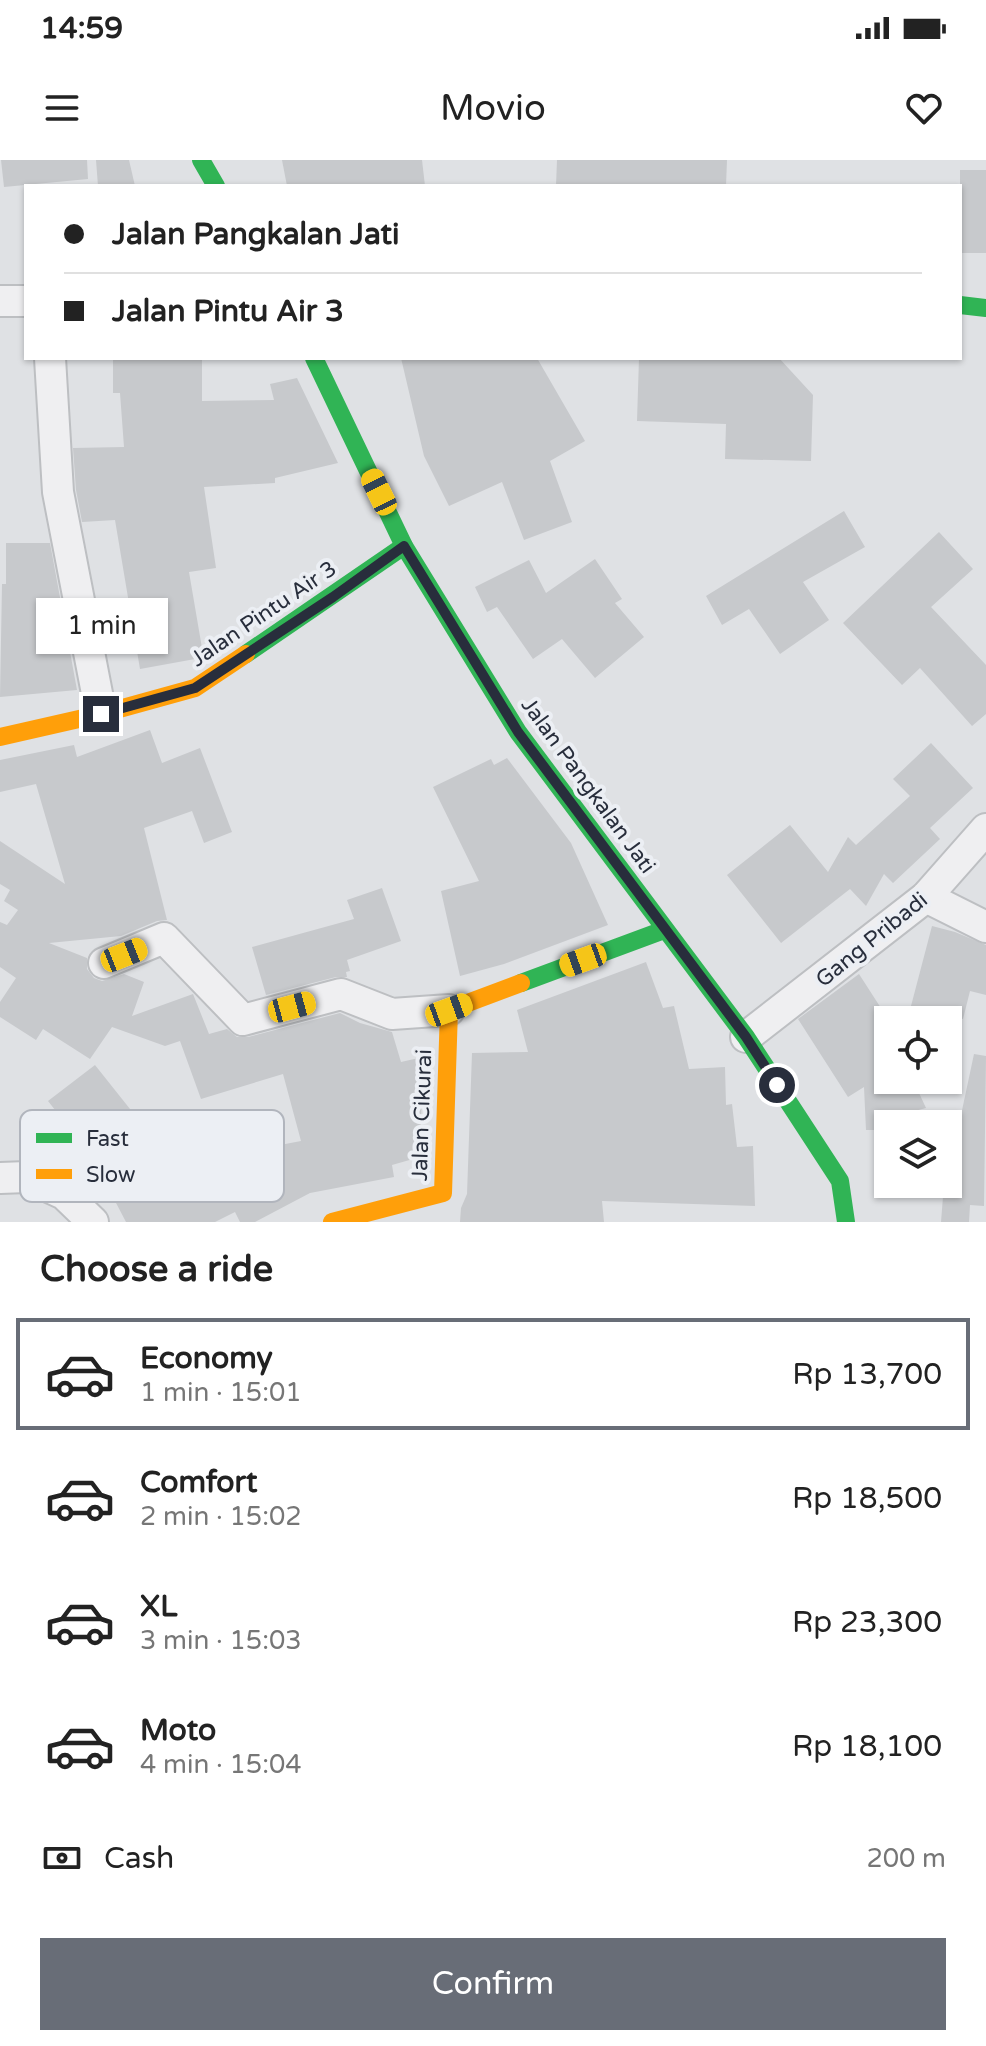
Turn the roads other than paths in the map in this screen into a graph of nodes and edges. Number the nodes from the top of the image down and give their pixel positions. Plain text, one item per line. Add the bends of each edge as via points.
1 (201, 160) edge
2 (215, 184) edge
3 (0, 301) edge
4 (24, 301) edge
5 (962, 305) edge
6 (986, 308) edge
7 (50, 360) edge
8 (315, 360) edge
9 (404, 546) junction
10 (101, 714) junction
11 (0, 737) edge
12 (986, 829) edge
13 (926, 897) junction
14 (986, 927) edge
15 (664, 930) junction
16 (104, 963) dead end
17 (449, 1010) junction
18 (746, 1037) junction
19 (20, 1177) edge
20 (0, 1178) edge
21 (72, 1202) edge
22 (93, 1222) edge
23 (332, 1222) edge
24 (846, 1222) edge

1 - 2 main road
3 - 4 street
5 - 6 main road
7 - 10 street via 58,492
8 - 9 main road, Jalan Pangkalan Jati
9 - 10 main road, Jalan Pintu Air 3 via 195,688
9 - 15 main road, Jalan Pangkalan Jati via 518,732
10 - 11 main road, Jalan Pintu Air 3
12 - 13 street, Gang Pribadi
13 - 14 street
13 - 18 street, Gang Pribadi
15 - 17 main road
15 - 18 main road, Jalan Pangkalan Jati
16 - 17 street via 164,938 243,1020 341,994 392,1014
17 - 23 main road, Jalan Cikurai via 443,1193
18 - 24 main road, Jalan Pangkalan Jati via 840,1181
19 - 20 street
21 - 22 street

